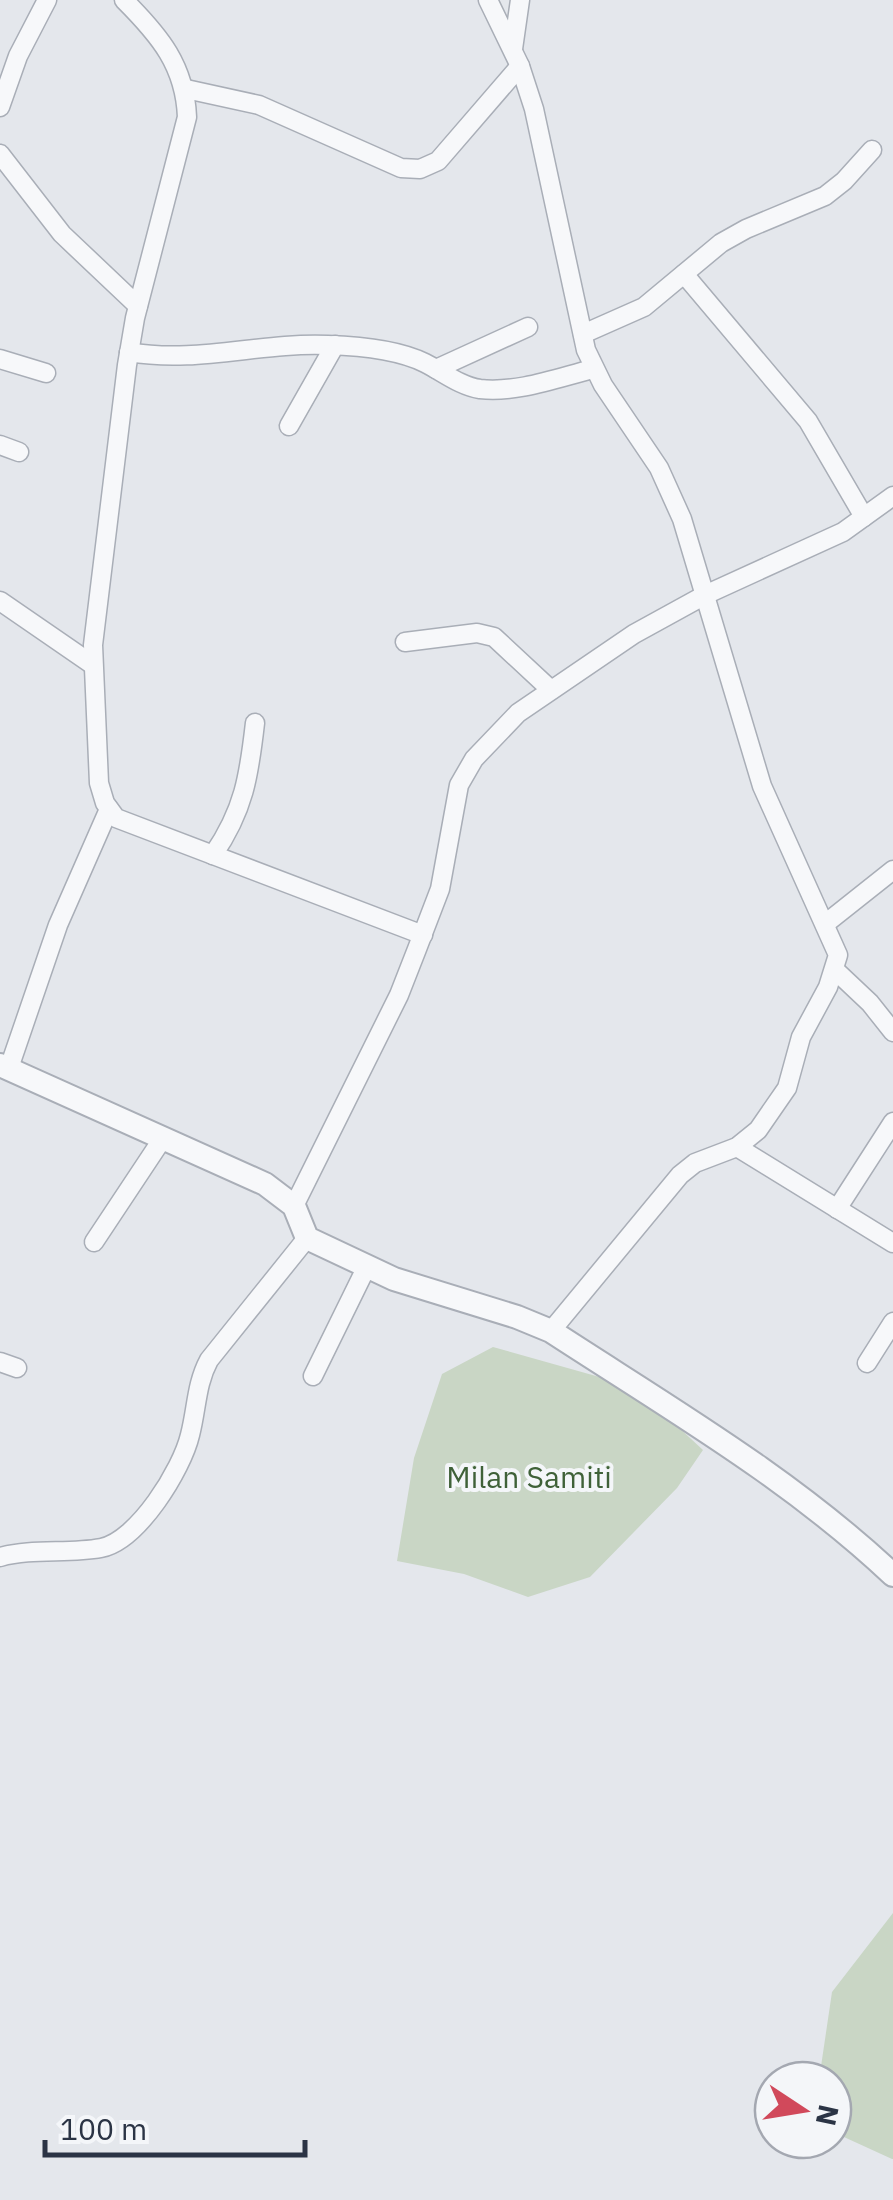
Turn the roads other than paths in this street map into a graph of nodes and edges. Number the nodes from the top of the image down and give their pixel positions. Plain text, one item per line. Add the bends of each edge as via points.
1 (47, 0) edge
2 (124, 0) edge
3 (488, 0) edge
4 (520, 0) edge
5 (516, 58) junction
6 (186, 89) junction
7 (0, 107) edge
8 (872, 150) dead end
9 (0, 154) edge
10 (684, 274) junction
11 (138, 306) junction
12 (528, 327) dead end
13 (583, 334) junction
14 (336, 345) junction
15 (129, 352) junction
16 (0, 359) edge
17 (436, 369) junction
18 (593, 369) junction
19 (46, 373) dead end
20 (290, 426) dead end
21 (0, 445) edge
22 (19, 452) dead end
23 (893, 496) edge
24 (864, 517) junction
25 (706, 595) junction
26 (0, 602) edge
27 (405, 642) dead end
28 (93, 666) junction
29 (551, 690) junction
30 (256, 723) dead end
31 (109, 809) junction
32 (214, 855) junction
33 (893, 870) edge
34 (826, 924) junction
35 (423, 935) junction
36 (835, 970) junction
37 (893, 1032) edge
38 (4, 1067) edge
39 (893, 1122) edge
40 (164, 1138) junction
41 (737, 1147) junction
42 (294, 1206) junction
43 (837, 1209) junction
44 (307, 1238) junction
45 (94, 1242) dead end
46 (893, 1244) edge
47 (367, 1266) junction
48 (893, 1322) edge
49 (551, 1331) junction
50 (867, 1364) dead end
51 (312, 1376) dead end
52 (0, 1557) edge
53 (893, 1575) edge

1 - 7 street
2 - 6 street via 178,65
3 - 5 street
4 - 5 street
5 - 6 street via 438,160 420,169 401,168 259,105
5 - 13 street via 546,155
6 - 11 street via 187,118
8 - 10 street via 824,196 746,229
9 - 11 street via 62,234
10 - 13 street via 644,307
10 - 24 street via 808,421
11 - 15 street
12 - 17 street
13 - 18 street
14 - 15 street via 190,357
14 - 17 street via 387,351
14 - 20 street
15 - 28 street
16 - 19 street
17 - 18 street via 476,388 502,389
18 - 25 street via 659,468
21 - 22 street
23 - 24 street
24 - 25 street
25 - 29 street
25 - 34 street via 762,786
26 - 28 street
27 - 29 street via 494,637
28 - 31 street via 100,783
29 - 35 street via 518,712 474,759 459,786 448,856
30 - 32 street via 242,802
31 - 32 street via 116,818
31 - 38 street
32 - 35 street
33 - 34 street
34 - 36 street via 838,955
35 - 42 street
36 - 37 street
36 - 41 street via 801,1037 787,1088 758,1130
38 - 40 street
39 - 43 street
40 - 42 street via 265,1184
40 - 45 street
41 - 43 street
41 - 49 street via 680,1175
42 - 44 street
43 - 46 street
44 - 47 street
44 - 52 street via 209,1360 198,1380 183,1458 134,1529 102,1548
47 - 49 street
47 - 51 street
48 - 50 street
49 - 53 street via 780,1480

